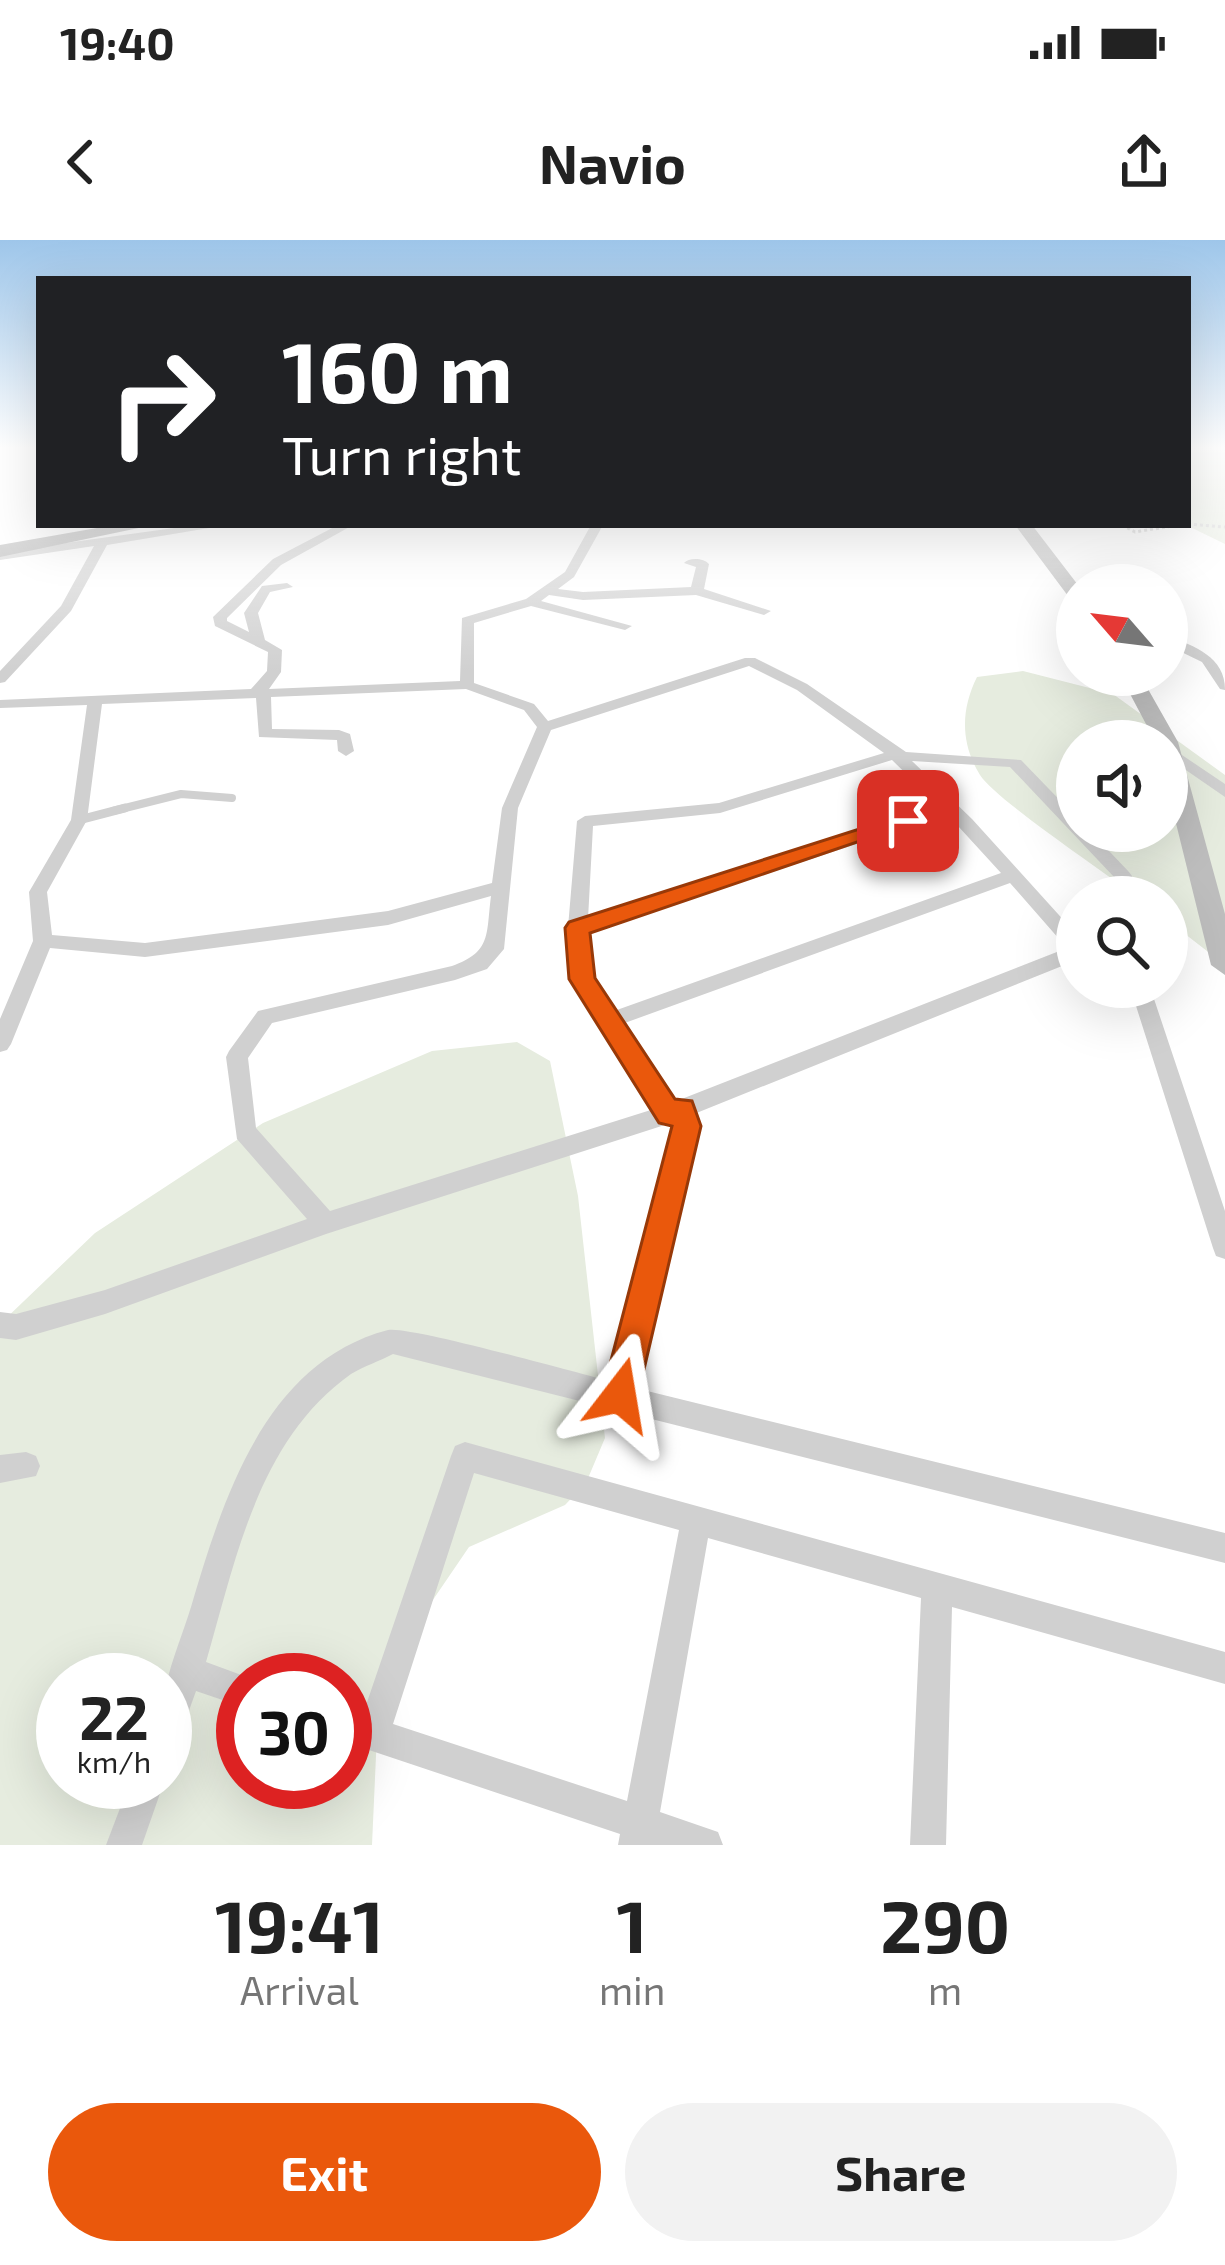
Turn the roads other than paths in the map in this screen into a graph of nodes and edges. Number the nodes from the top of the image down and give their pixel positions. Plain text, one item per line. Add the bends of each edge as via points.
1 (127, 528) edge
2 (203, 528) edge
3 (341, 528) edge
4 (595, 528) edge
5 (1025, 528) edge
6 (110, 531) edge
7 (95, 547) junction
8 (0, 551) edge
9 (690, 562) dead end
10 (1056, 568) edge
11 (287, 587) dead end
12 (546, 591) junction
13 (697, 591) junction
14 (532, 602) junction
15 (764, 611) dead end
16 (625, 626) dead end
17 (260, 638) junction
18 (1188, 650) edge
19 (0, 679) edge
20 (466, 685) junction
21 (1225, 686) edge
22 (260, 690) junction
23 (94, 702) junction
24 (0, 704) edge
25 (545, 727) junction
26 (346, 751) dead end
27 (900, 754) junction
28 (1188, 762) edge
29 (1225, 792) edge
30 (232, 798) dead end
31 (1056, 807) edge
32 (950, 808) junction
33 (79, 820) junction
34 (1188, 820) edge
35 (1100, 852) edge
36 (1012, 876) junction
37 (1123, 876) edge
38 (498, 888) junction
39 (1056, 926) edge
40 (577, 928) junction
41 (44, 941) junction
42 (1056, 958) edge
43 (1225, 965) edge
44 (1147, 1008) edge
45 (609, 1021) junction
46 (0, 1043) edge
47 (675, 1112) junction
48 (326, 1223) junction
49 (1225, 1248) edge
50 (0, 1324) edge
51 (620, 1395) junction
52 (696, 1520) junction
53 (1225, 1548) edge
54 (937, 1588) junction
55 (192, 1657) edge
56 (1225, 1668) edge
57 (372, 1696) edge
58 (372, 1735) edge
59 (137, 1809) edge
60 (638, 1834) edge
61 (124, 1845) edge
62 (705, 1845) edge
63 (928, 1845) edge

1 - 8 main road
2 - 7 street
3 - 17 street via 277,562 220,617
4 - 12 street via 570,574
5 - 10 street
6 - 7 street
6 - 8 main road
7 - 8 street
7 - 19 street via 66,608
9 - 13 street via 703,564
11 - 17 street via 266,589 249,610
12 - 13 street
12 - 14 street
13 - 15 street
14 - 16 street
14 - 20 street via 466,621
17 - 22 street via 275,650 274,672
18 - 21 street via 1207,659
20 - 22 street
20 - 25 street via 529,706
22 - 23 street
22 - 26 street via 264,734 339,735
23 - 24 street
23 - 33 street
25 - 27 street via 750,661 814,689
25 - 38 street via 510,808
27 - 31 street via 1015,763
27 - 32 street
27 - 40 street via 720,808 584,821
28 - 29 street
30 - 33 lane via 181,794
32 - 36 street
32 - 40 street
33 - 41 street via 38,892
34 - 43 street
35 - 37 street
36 - 39 street
36 - 45 street
38 - 41 street via 388,918 145,950
38 - 48 street via 494,949 480,964 265,1017 250,1031 238,1057 245,1132
40 - 45 street via 582,979
41 - 46 street
42 - 47 street
44 - 49 street
45 - 47 street
47 - 48 street
47 - 51 street via 687,1126
48 - 50 street via 105,1302 16,1327
51 - 53 street
51 - 55 street via 393,1342 340,1362 277,1424
52 - 54 street
52 - 57 street via 465,1456
52 - 60 street
54 - 56 street
54 - 63 street
58 - 60 street
59 - 61 street
60 - 62 street

